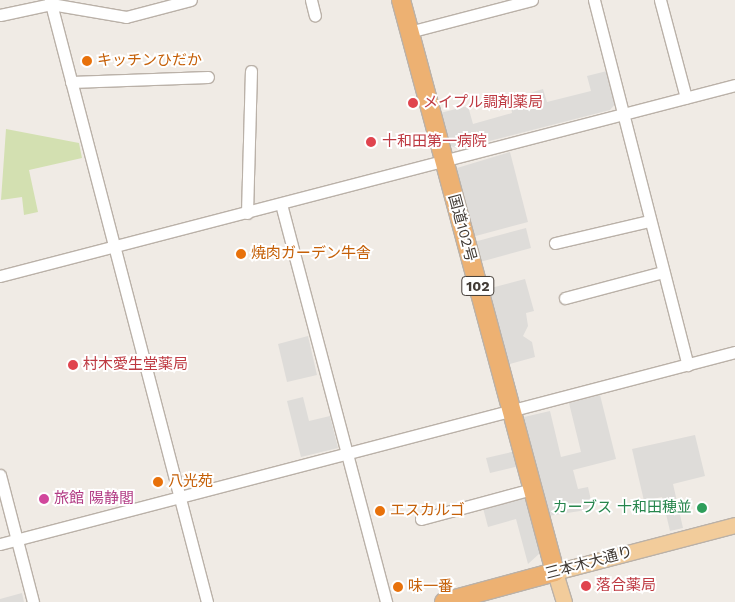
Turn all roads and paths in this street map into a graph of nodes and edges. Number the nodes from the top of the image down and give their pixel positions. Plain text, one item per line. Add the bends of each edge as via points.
1 (191, 0) edge
2 (311, 0) edge
3 (401, 0) edge
4 (532, 0) edge
5 (594, 0) edge
6 (660, 0) edge
7 (51, 2) edge
8 (0, 15) edge
9 (315, 16) dead end
10 (409, 32) junction
11 (251, 71) dead end
12 (208, 77) dead end
13 (71, 82) junction
14 (735, 85) edge
15 (686, 98) junction
16 (624, 114) junction
17 (444, 161) junction
18 (281, 204) junction
19 (247, 213) junction
20 (649, 221) junction
21 (555, 243) dead end
22 (114, 247) junction
23 (663, 272) junction
24 (0, 276) edge
25 (565, 298) dead end
26 (735, 352) edge
27 (688, 365) junction
28 (511, 410) junction
29 (347, 452) junction
30 (0, 475) edge
31 (532, 489) junction
32 (181, 497) junction
33 (421, 519) dead end
34 (735, 525) edge
35 (16, 540) junction
36 (0, 544) edge
37 (554, 572) junction
38 (33, 602) edge
39 (208, 602) edge
40 (386, 602) edge
41 (444, 602) edge
42 (564, 602) edge

1 - 7 street via 126,17
2 - 9 street
3 - 10 highway, 国道102号 / 102
4 - 10 street
5 - 16 street
6 - 15 street
7 - 8 street
7 - 13 street
10 - 17 highway, 国道102号 / 102
11 - 19 street
12 - 13 street
13 - 22 street
14 - 15 street
15 - 16 street
16 - 17 street
16 - 20 street
17 - 18 street
17 - 28 highway, 国道102号 / 102
18 - 19 street
18 - 29 street
19 - 22 street
20 - 21 street
20 - 23 street
22 - 24 street
22 - 32 street
23 - 25 street
23 - 27 street
26 - 27 street
27 - 28 street
28 - 29 street
28 - 31 highway, 国道102号 / 102
29 - 32 street
29 - 40 street
30 - 35 street
31 - 33 street
31 - 37 highway, 国道102号 / 102
32 - 35 street
32 - 39 street
34 - 37 main road, 三本木大通り
35 - 36 street
35 - 38 street
37 - 41 highway, 三本木大通り
37 - 42 main road

